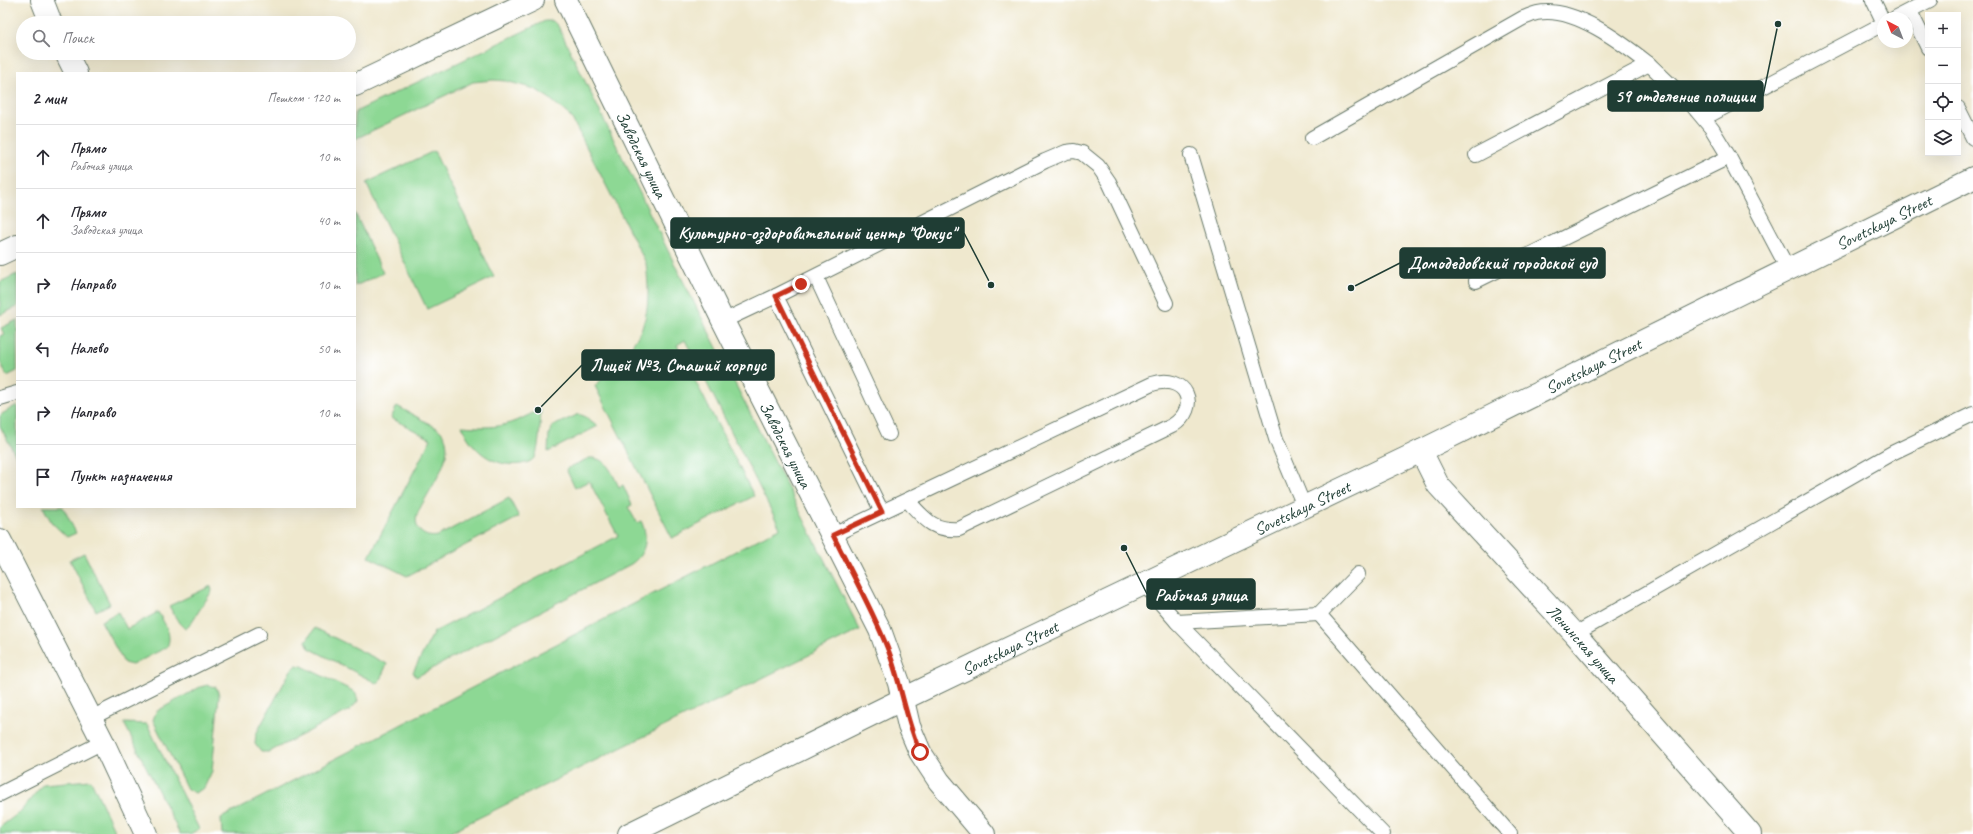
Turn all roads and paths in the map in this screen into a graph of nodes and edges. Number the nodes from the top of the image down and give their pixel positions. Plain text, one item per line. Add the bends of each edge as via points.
1 (42, 0) edge
2 (533, 0) edge
3 (566, 0) edge
4 (1872, 0) edge
5 (1930, 0) edge
6 (1910, 10) junction
7 (1879, 12) edge
8 (1906, 12) edge
9 (48, 16) edge
10 (1877, 27) edge
11 (1925, 42) edge
12 (70, 60) edge
13 (1649, 64) junction
14 (76, 72) edge
15 (356, 85) edge
16 (1961, 114) edge
17 (1704, 118) junction
18 (1312, 138) dead end
19 (1973, 138) edge
20 (1191, 155) dead end
21 (1476, 155) dead end
22 (1729, 157) junction
23 (1973, 178) edge
24 (16, 246) edge
25 (0, 254) edge
26 (1788, 269) junction
27 (816, 277) junction
28 (1476, 281) dead end
29 (776, 296) junction
30 (1166, 303) dead end
31 (723, 321) junction
32 (16, 393) edge
33 (0, 398) edge
34 (1973, 414) edge
35 (889, 434) dead end
36 (1421, 451) junction
37 (908, 500) junction
38 (1304, 506) junction
39 (882, 512) junction
40 (833, 535) junction
41 (0, 540) edge
42 (1358, 574) dead end
43 (1143, 583) junction
44 (1319, 614) junction
45 (1177, 622) junction
46 (259, 634) dead end
47 (1575, 634) junction
48 (903, 699) junction
49 (91, 718) junction
50 (103, 742) junction
51 (0, 794) edge
52 (146, 834) edge
53 (629, 834) edge
54 (984, 834) edge
55 (1383, 834) edge
56 (1510, 834) edge
57 (1750, 834) edge

1 - 9 street
2 - 15 street
3 - 31 street, Заводская улица
4 - 7 lane
5 - 6 lane
6 - 8 lane
6 - 11 lane
10 - 17 lane
12 - 14 street
13 - 17 lane
13 - 18 lane via 1623,43 1589,24 1568,15 1536,13 1522,18
13 - 21 lane
16 - 19 lane
17 - 22 lane
20 - 38 lane via 1276,439
22 - 26 lane
22 - 28 lane
23 - 26 street, Sovetskaya Street
24 - 25 street
26 - 36 street, Sovetskaya Street
27 - 29 lane
27 - 30 lane via 1045,161 1074,151 1091,158 1109,182
27 - 35 lane
29 - 31 lane
29 - 39 lane
31 - 40 street, Заводская улица
32 - 33 lane
34 - 47 lane via 1892,453
36 - 38 street, Sovetskaya Street
36 - 47 street, Ленинская улица via 1438,485
37 - 37 lane via 923,518 935,526 959,529 1172,426 1186,413 1188,402 1177,384 1166,381 1152,384
37 - 39 lane
38 - 43 street, Sovetskaya Street
39 - 40 lane
40 - 48 street, Заводская улица via 880,630
41 - 49 street
42 - 44 lane
43 - 45 lane
43 - 48 street, Sovetskaya Street
44 - 45 lane
44 - 56 lane
45 - 55 lane
46 - 49 lane
47 - 57 street, Ленинская улица
48 - 53 street, Sovetskaya Street
48 - 54 street, Заводская улица via 914,738 928,766
49 - 50 street
50 - 51 lane
50 - 52 street

